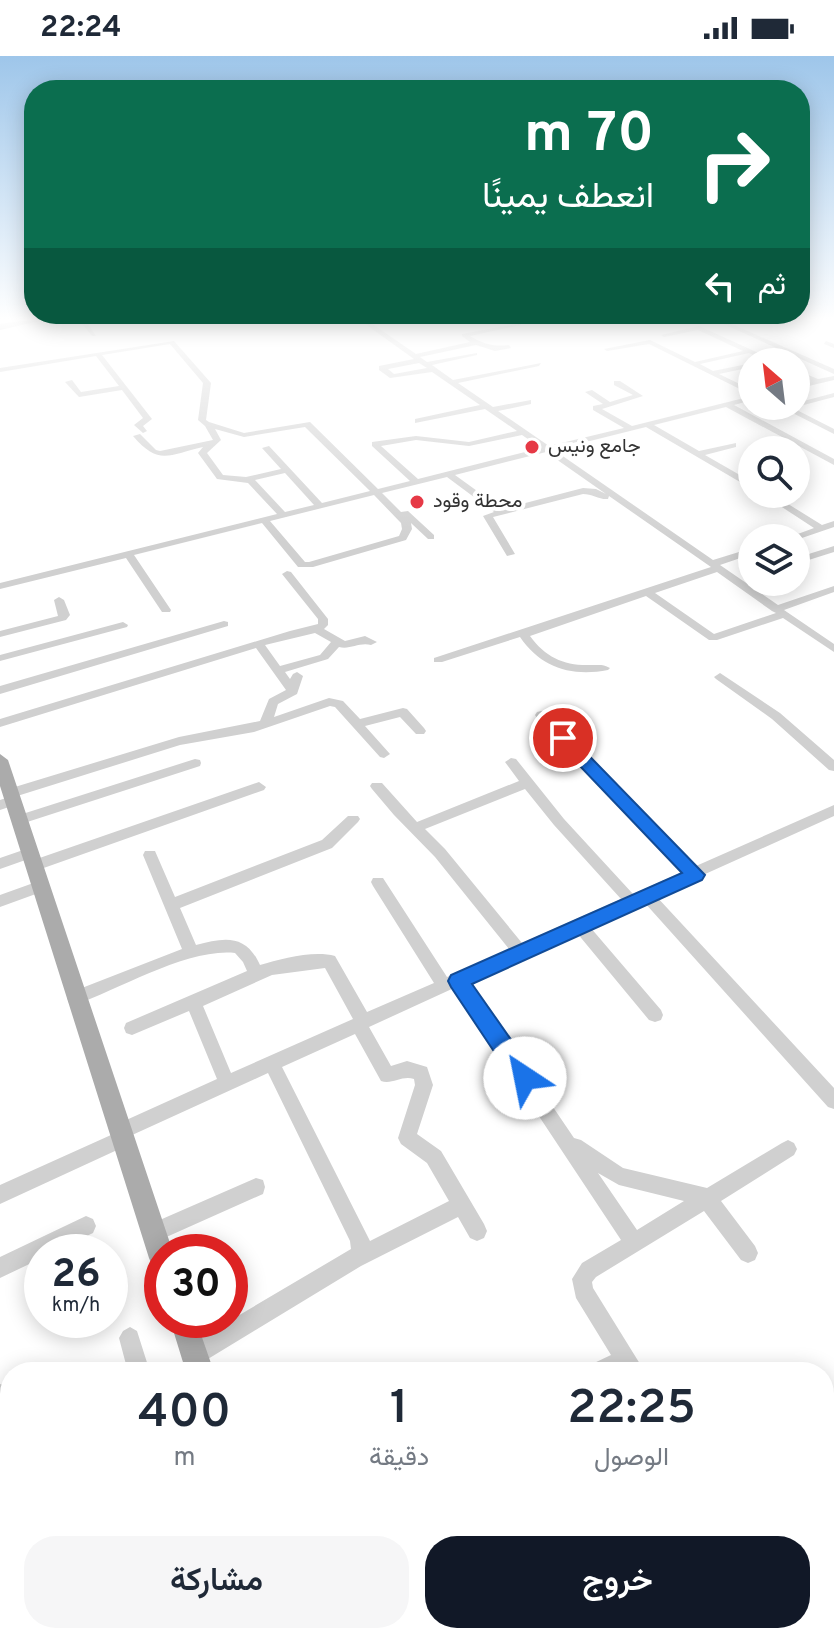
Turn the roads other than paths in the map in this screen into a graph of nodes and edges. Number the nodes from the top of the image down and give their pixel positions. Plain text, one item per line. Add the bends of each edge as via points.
1 (130, 395) edge
2 (205, 395) edge
3 (471, 395) edge
4 (594, 395) edge
5 (637, 395) edge
6 (834, 395) edge
7 (738, 400) edge
8 (810, 401) edge
9 (528, 402) dead end
10 (609, 404) junction
11 (727, 404) junction
12 (489, 408) junction
13 (810, 418) edge
14 (418, 421) dead end
15 (647, 424) junction
16 (196, 425) dead end
17 (209, 426) junction
18 (630, 428) junction
19 (524, 432) junction
20 (834, 432) edge
21 (256, 434) junction
22 (213, 443) junction
23 (733, 445) dead end
24 (266, 448) dead end
25 (547, 449) junction
26 (698, 454) junction
27 (834, 462) edge
28 (286, 470) junction
29 (449, 474) junction
30 (738, 478) edge
31 (246, 480) junction
32 (416, 482) junction
33 (379, 491) junction
34 (320, 506) junction
35 (789, 508) edge
36 (501, 513) junction
37 (284, 516) junction
38 (642, 516) junction
39 (265, 521) junction
40 (834, 524) edge
41 (821, 528) junction
42 (810, 532) edge
43 (431, 537) dead end
44 (834, 549) edge
45 (128, 554) junction
46 (510, 554) dead end
47 (738, 557) edge
48 (810, 557) edge
49 (716, 566) junction
50 (287, 574) dead end
51 (736, 581) joint
52 (0, 586) edge
53 (834, 589) edge
54 (649, 593) junction
55 (59, 600) dead end
56 (166, 610) dead end
57 (780, 612) junction
58 (224, 624) dead end
59 (123, 625) dead end
60 (317, 629) junction
61 (529, 631) junction
62 (0, 634) edge
63 (834, 634) edge
64 (820, 639) junction
65 (337, 642) junction
66 (371, 642) dead end
67 (258, 644) junction
68 (834, 649) edge
69 (0, 658) edge
70 (438, 660) dead end
71 (604, 668) dead end
72 (277, 671) junction
73 (297, 676) dead end
74 (720, 677) dead end
75 (0, 690) edge
76 (293, 691) junction
77 (541, 715) dead end
78 (0, 723) edge
79 (265, 724) junction
80 (357, 724) junction
81 (420, 731) dead end
82 (384, 754) dead end
83 (511, 762) dead end
84 (195, 763) dead end
85 (834, 767) edge
86 (528, 783) junction
87 (377, 786) dead end
88 (259, 787) dead end
89 (6, 789) edge
90 (834, 810) edge
91 (353, 819) dead end
92 (415, 828) junction
93 (150, 855) dead end
94 (0, 864) edge
95 (34, 869) junction
96 (696, 875) junction
97 (378, 882) dead end
98 (640, 899) junction
99 (0, 901) edge
100 (171, 905) junction
101 (580, 926) junction
102 (520, 952) junction
103 (191, 953) junction
104 (255, 972) junction
105 (452, 984) junction
106 (75, 998) junction
107 (193, 1002) junction
108 (655, 1015) dead end
109 (362, 1024) junction
110 (132, 1028) dead end
111 (272, 1064) junction
112 (227, 1083) junction
113 (834, 1101) edge
114 (560, 1132) junction
115 (120, 1135) junction
116 (788, 1149) dead end
117 (256, 1187) dead end
118 (0, 1195) edge
119 (706, 1197) junction
120 (460, 1206) junction
121 (86, 1226) dead end
122 (477, 1231) dead end
123 (153, 1233) joint
124 (634, 1242) junction
125 (748, 1253) dead end
126 (359, 1257) junction
127 (0, 1268) edge
128 (130, 1338) dead end
129 (189, 1338) edge
130 (136, 1362) edge
131 (198, 1362) edge
132 (200, 1362) edge
133 (627, 1362) edge

1 - 22 street via 148,419 138,425 153,452
2 - 17 street via 202,420
3 - 12 street
4 - 10 street
5 - 10 street
6 - 8 street
7 - 11 street
9 - 12 street
10 - 18 street via 596,408
11 - 15 street
11 - 27 street
12 - 14 street
12 - 19 street
13 - 20 street
15 - 18 street
15 - 26 street
16 - 22 street
17 - 21 street
17 - 22 street via 216,438
18 - 25 street
19 - 25 street
19 - 32 street via 469,444 416,438 375,444
21 - 22 street
21 - 33 street via 307,424
22 - 31 street via 202,453 220,477
23 - 26 street
24 - 28 street
25 - 29 street
25 - 38 street
26 - 30 street
28 - 31 street
28 - 34 street
29 - 32 street
29 - 36 street
31 - 37 street
32 - 33 street
33 - 34 street
33 - 39 street via 406,522 404,537 315,565 302,565
33 - 43 street
34 - 37 street
35 - 41 street
36 - 38 street via 587,490
36 - 46 street via 487,517
37 - 39 street
38 - 49 street
39 - 45 street
40 - 41 street
41 - 42 street
44 - 48 street
45 - 52 street
45 - 56 street
47 - 49 street
49 - 51 street
49 - 54 street
50 - 60 street via 323,619
51 - 57 street
53 - 57 street
54 - 57 street via 713,638
54 - 61 street
55 - 62 street via 62,618
57 - 64 street
58 - 75 street
59 - 69 street
60 - 65 street
60 - 67 street
61 - 70 street
61 - 71 street via 525,638 562,669
63 - 64 street
64 - 68 street
65 - 66 street
65 - 72 street via 324,657
67 - 72 street
67 - 78 street
72 - 76 street
73 - 76 street
74 - 85 street via 776,716
76 - 79 street via 273,702
77 - 96 street
79 - 80 street via 335,702
79 - 89 street via 179,741
80 - 81 street via 403,712
80 - 82 street
83 - 86 street
84 - 89 street
86 - 92 street
86 - 98 street
87 - 92 street
88 - 95 street
89 - 95 main road
90 - 96 street
91 - 100 street via 319,847
92 - 102 street
93 - 100 street
94 - 95 street
95 - 99 street
95 - 106 main road
96 - 98 street
97 - 105 street
98 - 101 street
98 - 113 street
100 - 103 street
101 - 102 street
101 - 108 street
102 - 105 street
103 - 104 street via 234,946 247,953
103 - 106 street
104 - 107 street
104 - 109 street via 329,961
105 - 109 street
105 - 114 street
106 - 115 main road
107 - 110 street
107 - 112 street
109 - 111 street
109 - 120 street via 387,1075 407,1069 421,1073 424,1085 407,1138 434,1157
111 - 112 street
111 - 126 street via 360,1240
112 - 115 street
114 - 119 street via 619,1176
114 - 124 street
115 - 118 street
115 - 123 main road
116 - 119 street
117 - 123 street
119 - 124 street
119 - 125 street
120 - 122 street
120 - 126 street
121 - 127 street
124 - 133 street via 582,1279 583,1291
126 - 132 street
128 - 130 street
129 - 131 main road

